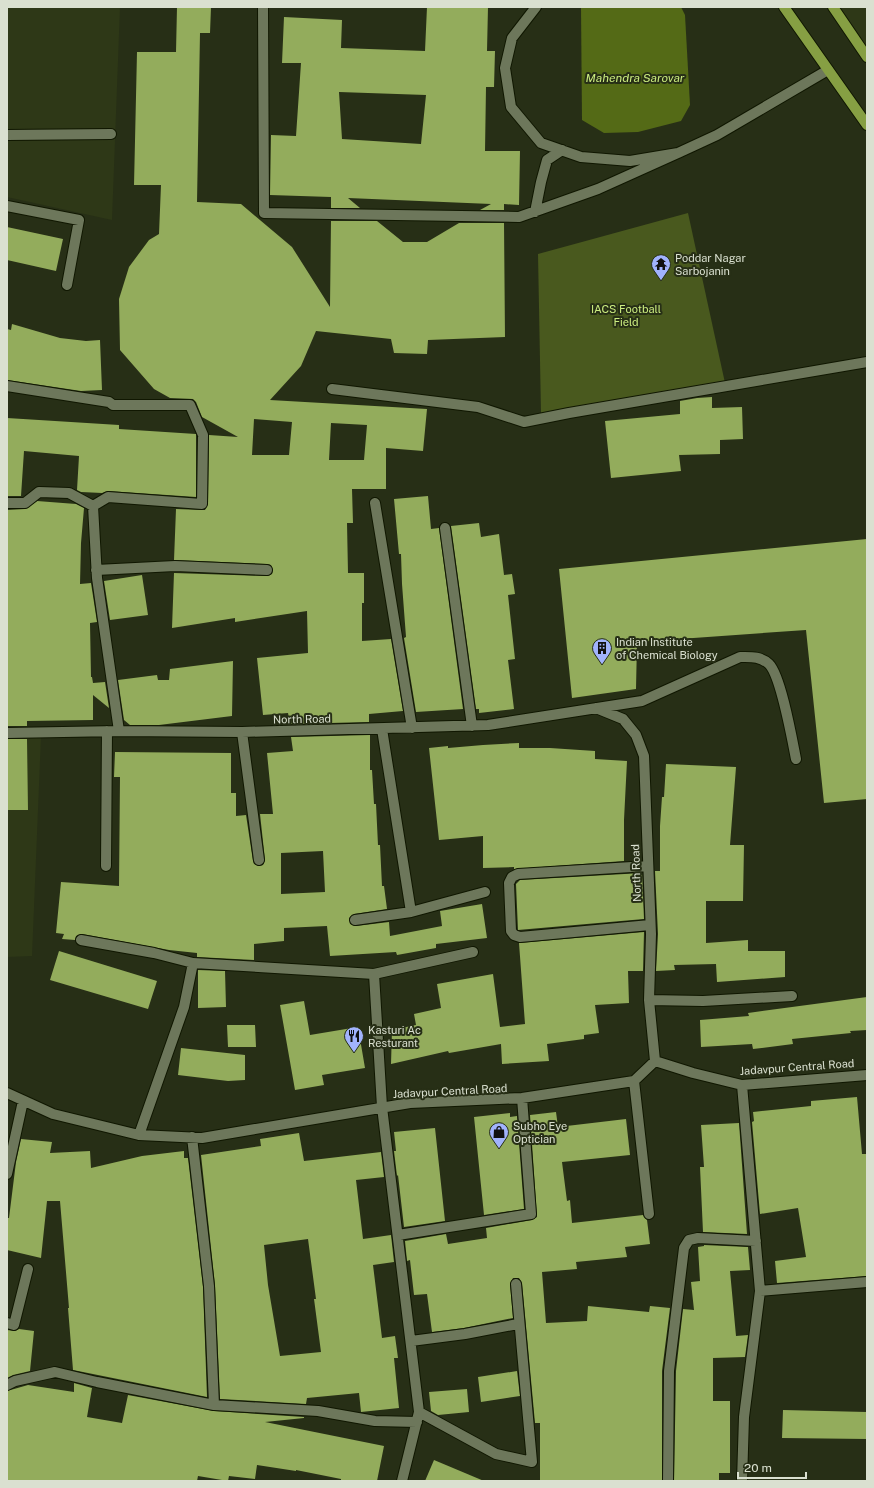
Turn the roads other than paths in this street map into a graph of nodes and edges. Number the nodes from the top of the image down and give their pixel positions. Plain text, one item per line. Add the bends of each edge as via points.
1 (264, 7) edge
2 (536, 7) edge
3 (784, 7) edge
4 (833, 7) edge
5 (867, 57) edge
6 (828, 70) junction
7 (867, 125) edge
8 (111, 134) dead end
9 (7, 135) edge
10 (562, 150) junction
11 (678, 153) junction
12 (7, 206) edge
13 (535, 212) junction
14 (67, 285) dead end
15 (867, 362) edge
16 (7, 386) edge
17 (332, 389) dead end
18 (7, 503) edge
19 (375, 503) dead end
20 (93, 506) junction
21 (445, 528) dead end
22 (96, 570) junction
23 (267, 570) dead end
24 (596, 708) junction
25 (472, 726) junction
26 (412, 728) junction
27 (382, 729) junction
28 (107, 731) junction
29 (119, 731) junction
30 (242, 732) junction
31 (7, 733) edge
32 (796, 759) dead end
33 (259, 860) dead end
34 (106, 866) dead end
35 (648, 866) junction
36 (485, 892) dead end
37 (411, 912) junction
38 (355, 920) dead end
39 (650, 925) junction
40 (80, 940) dead end
41 (473, 952) dead end
42 (193, 963) junction
43 (374, 974) junction
44 (792, 996) dead end
45 (649, 1000) junction
46 (655, 1062) junction
47 (867, 1075) edge
48 (634, 1081) junction
49 (742, 1085) junction
50 (7, 1093) edge
51 (522, 1098) junction
52 (23, 1101) junction
53 (382, 1107) junction
54 (139, 1135) junction
55 (192, 1138) junction
56 (7, 1174) edge
57 (649, 1214) dead end
58 (398, 1236) junction
59 (756, 1241) junction
60 (28, 1269) dead end
61 (867, 1282) edge
62 (516, 1284) dead end
63 (760, 1291) junction
64 (7, 1323) edge
65 (518, 1324) junction
66 (411, 1341) junction
67 (7, 1384) edge
68 (214, 1405) junction
69 (419, 1412) junction
70 (417, 1422) junction
71 (402, 1481) edge
72 (668, 1481) edge
73 (742, 1481) edge

1 - 13 street via 264,213 519,217
2 - 10 street via 512,38 505,68 511,107 541,143
3 - 6 main road
4 - 5 main road
6 - 7 main road
6 - 11 street via 717,135
8 - 9 street
10 - 11 street via 581,157 630,161
10 - 13 street via 547,160
11 - 13 street via 598,189
12 - 14 street via 79,220
15 - 17 street via 569,412 524,422 478,407
16 - 20 street via 109,402 113,405 190,405 203,435 202,504 108,497
18 - 20 street via 25,504 39,492 69,493
19 - 26 street
20 - 22 street
21 - 25 street
22 - 23 street via 175,566
22 - 29 street
24 - 25 street, North Road
24 - 32 street, North Road via 642,701 740,657 757,657 769,664 777,677
24 - 35 street, North Road via 623,720 636,735 644,756
25 - 26 street, North Road
26 - 27 street, North Road
27 - 30 street, North Road
27 - 37 street
28 - 29 street, North Road
28 - 31 street, North Road
28 - 34 street
29 - 30 street, North Road
30 - 33 street
35 - 39 street, North Road
35 - 39 street via 518,874 512,877 509,883 511,931 520,937
36 - 37 street
37 - 38 street
39 - 45 street, North Road
40 - 42 street via 154,953
41 - 43 street
42 - 43 street
42 - 54 street via 184,1007
43 - 53 street
44 - 45 street via 703,1001
45 - 46 street, North Road
46 - 48 street
46 - 49 street, Jadavpur Central Road
47 - 49 street, Jadavpur Central Road
48 - 51 street, Jadavpur Central Road
48 - 57 street
49 - 59 street
50 - 52 street, Jadavpur Central Road
51 - 53 street, Jadavpur Central Road via 410,1103
51 - 58 street via 531,1214
52 - 54 street, Jadavpur Central Road via 53,1114
52 - 56 street
53 - 55 street, Jadavpur Central Road
53 - 58 street
54 - 55 street, Jadavpur Central Road
55 - 68 street via 209,1286
58 - 66 street
59 - 63 street
59 - 72 street via 698,1238 689,1240 684,1248 669,1371
60 - 64 street via 14,1325
61 - 63 street
62 - 65 street
63 - 73 street via 744,1417
65 - 66 street
65 - 69 street via 532,1462 496,1454
66 - 69 street
67 - 68 street via 55,1372
68 - 70 street via 318,1411 375,1421
69 - 70 street
70 - 71 street

